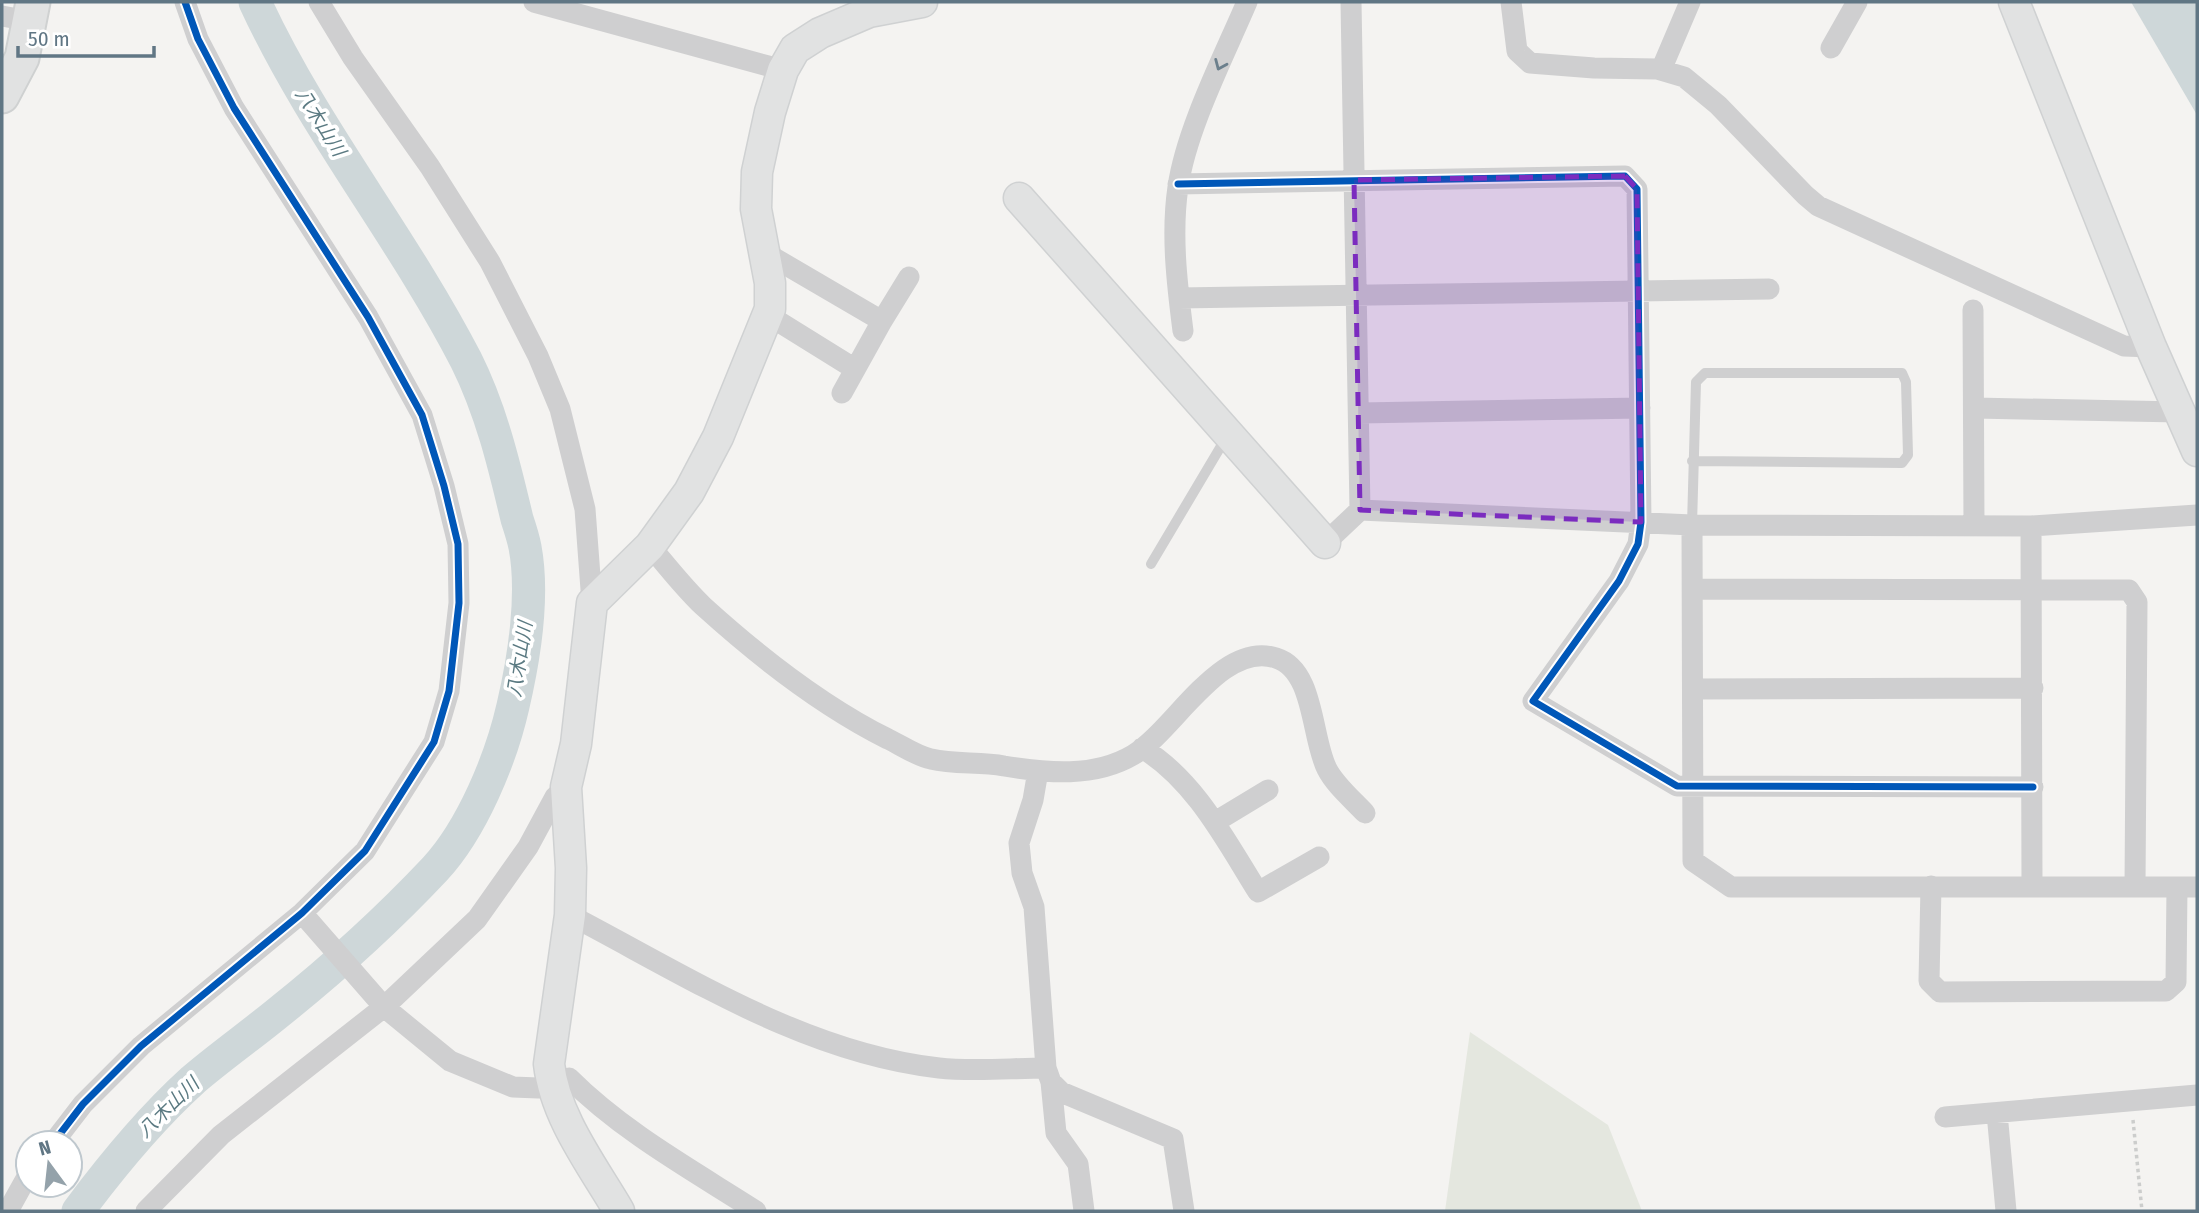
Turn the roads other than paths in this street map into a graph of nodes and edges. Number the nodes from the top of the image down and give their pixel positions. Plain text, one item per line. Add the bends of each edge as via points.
1 (185, 2) edge
2 (319, 2) edge
3 (534, 2) edge
4 (922, 2) edge
5 (1247, 2) edge
6 (1351, 2) edge
7 (1511, 2) edge
8 (1690, 2) edge
9 (2014, 2) edge
10 (1856, 3) edge
11 (865, 7) edge
12 (21, 13) edge
13 (1831, 47) dead end
14 (783, 70) junction
15 (1661, 70) junction
16 (2, 96) edge
17 (1354, 180) junction
18 (1178, 184) junction
19 (1019, 198) dead end
20 (764, 251) junction
21 (909, 277) dead end
22 (1769, 289) dead end
23 (1637, 291) junction
24 (1355, 297) junction
25 (1179, 298) junction
26 (1973, 310) dead end
27 (768, 315) junction
28 (882, 321) junction
29 (1183, 331) dead end
30 (2151, 347) junction
31 (855, 369) junction
32 (842, 393) dead end
33 (1640, 408) junction
34 (1974, 408) junction
35 (1360, 412) junction
36 (2180, 412) junction
37 (1228, 433) junction
38 (2197, 451) edge
39 (1692, 461) junction
40 (1360, 510) junction
41 (2197, 515) edge
42 (1641, 523) junction
43 (1692, 525) junction
44 (1974, 526) junction
45 (2031, 526) junction
46 (1325, 543) joint
47 (650, 546) junction
48 (1151, 564) dead end
49 (2032, 588) junction
50 (1694, 589) junction
51 (592, 603) junction
52 (1693, 688) junction
53 (2033, 688) junction
54 (1142, 748) junction
55 (1038, 771) junction
56 (566, 787) junction
57 (2033, 787) junction
58 (1692, 788) junction
59 (1268, 790) dead end
60 (1365, 813) dead end
61 (1215, 822) junction
62 (1319, 857) dead end
63 (1930, 886) junction
64 (2032, 886) junction
65 (2135, 887) junction
66 (2187, 887) edge
67 (302, 913) junction
68 (570, 915) junction
69 (384, 1007) junction
70 (1049, 1075) junction
71 (551, 1084) junction
72 (2197, 1095) edge
73 (1997, 1113) junction
74 (1945, 1117) dead end
75 (64, 1129) edge
76 (146, 1211) edge
77 (619, 1211) edge
78 (756, 1211) edge
79 (1084, 1211) edge
80 (1184, 1211) edge
81 (2006, 1211) edge

1 - 67 street via 198,39 234,108 368,317 422,415 458,544 459,603 450,679 434,742 365,851
2 - 51 street via 490,262 538,356 561,409 584,509
3 - 14 street
4 - 11 street
5 -> 18 street via 1192,132
6 - 17 street
7 - 15 street via 1517,51 1530,63
8 - 15 street
9 - 30 street
10 - 13 street
11 - 14 street via 795,49
12 - 16 main road via 22,58
14 - 20 street via 757,172 756,209
15 - 30 street via 1684,77 1718,105 1818,206 2124,346
17 - 18 street
17 - 23 street via 1625,176 1637,189
17 - 24 street
18 - 25 street
19 - 37 street
20 - 27 street via 770,283
20 - 28 street
21 - 28 street
22 - 23 street
23 - 24 street
23 - 33 street
24 - 25 street
24 - 35 street
25 - 29 street
26 - 34 street
27 - 31 street
27 - 47 street via 718,437 689,492
28 - 31 street
30 - 36 street
31 - 32 street
33 - 35 street
33 - 42 street
34 - 36 street
34 - 44 street
35 - 40 street
36 - 38 street
37 - 46 street
37 - 48 lane
39 - 39 lane via 1696,382 1705,373 1902,373 1906,382 1908,455 1902,463
39 - 43 lane
40 - 42 street
40 - 46 street
41 - 45 street
42 - 43 street
42 - 58 street via 1638,544 1619,581 1533,701 1677,786
43 - 44 street
43 - 50 street
44 - 45 street
45 - 49 street
47 - 51 street
47 - 55 street via 701,604 853,721 928,759
49 - 50 street
49 - 53 street
49 - 65 street via 2129,590 2137,602
50 - 52 street
51 - 56 street via 576,744
52 - 53 street
52 - 58 street
53 - 57 street
54 - 55 street via 1095,771
54 - 60 street via 1227,666 1253,656 1277,658 1296,671 1305,688 1328,771
54 - 61 street via 1163,760
55 - 70 street via 1019,843 1022,873 1034,907
56 - 68 street
56 - 69 street via 555,797 528,847 477,919
57 - 58 street
57 - 64 street
58 - 63 street via 1693,861 1731,887
59 - 61 street
61 - 62 street via 1258,892
63 - 64 street
63 - 66 street via 1930,981 1940,992 2166,991 2176,982
64 - 65 street
65 - 66 street
67 - 69 street
67 - 75 street via 141,1046
68 - 70 street via 765,1017 854,1051 940,1068
68 - 71 street via 549,1064
69 - 71 street via 450,1060 513,1087
69 - 76 street via 221,1135
70 - 79 street via 1056,1133 1078,1164
70 - 80 street via 1061,1092 1173,1139
71 - 77 street
71 - 78 street via 569,1078 647,1141
72 - 73 street
73 - 74 street
73 - 81 street

